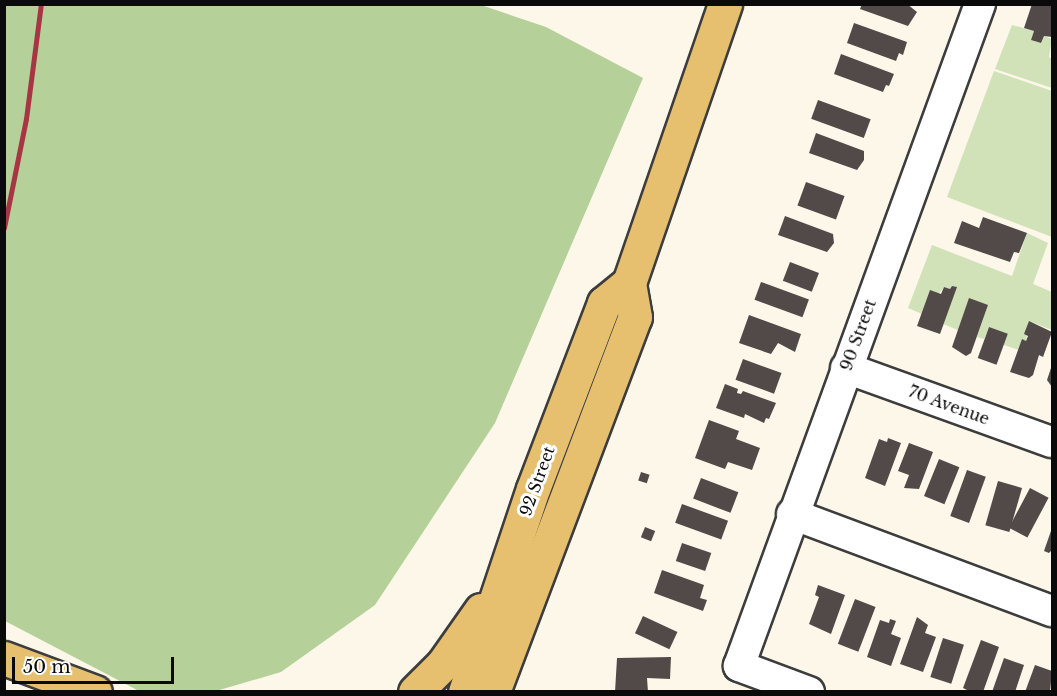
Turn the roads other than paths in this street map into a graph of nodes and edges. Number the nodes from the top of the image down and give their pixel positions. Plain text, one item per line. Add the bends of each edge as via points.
1 (725, 4) edge
2 (980, 4) edge
3 (628, 283) junction
4 (846, 368) junction
5 (1053, 442) edge
6 (792, 514) junction
7 (501, 582) junction
8 (1053, 611) edge
9 (4, 658) edge
10 (95, 692) edge
11 (416, 692) edge
12 (465, 692) edge
13 (493, 692) edge
14 (809, 692) edge

1 - 3 main road
2 - 4 street, 90 Street
3 - 7 main road, 92 Street via 604,303
3 - 13 main road, 92 Street via 635,316
4 - 5 street, 70 Avenue
4 - 6 street, 90 Street
6 - 8 street
6 - 14 street, 90 Street via 739,666
7 - 11 main road via 443,664
7 - 12 main road, 92 Street
9 - 10 main road

